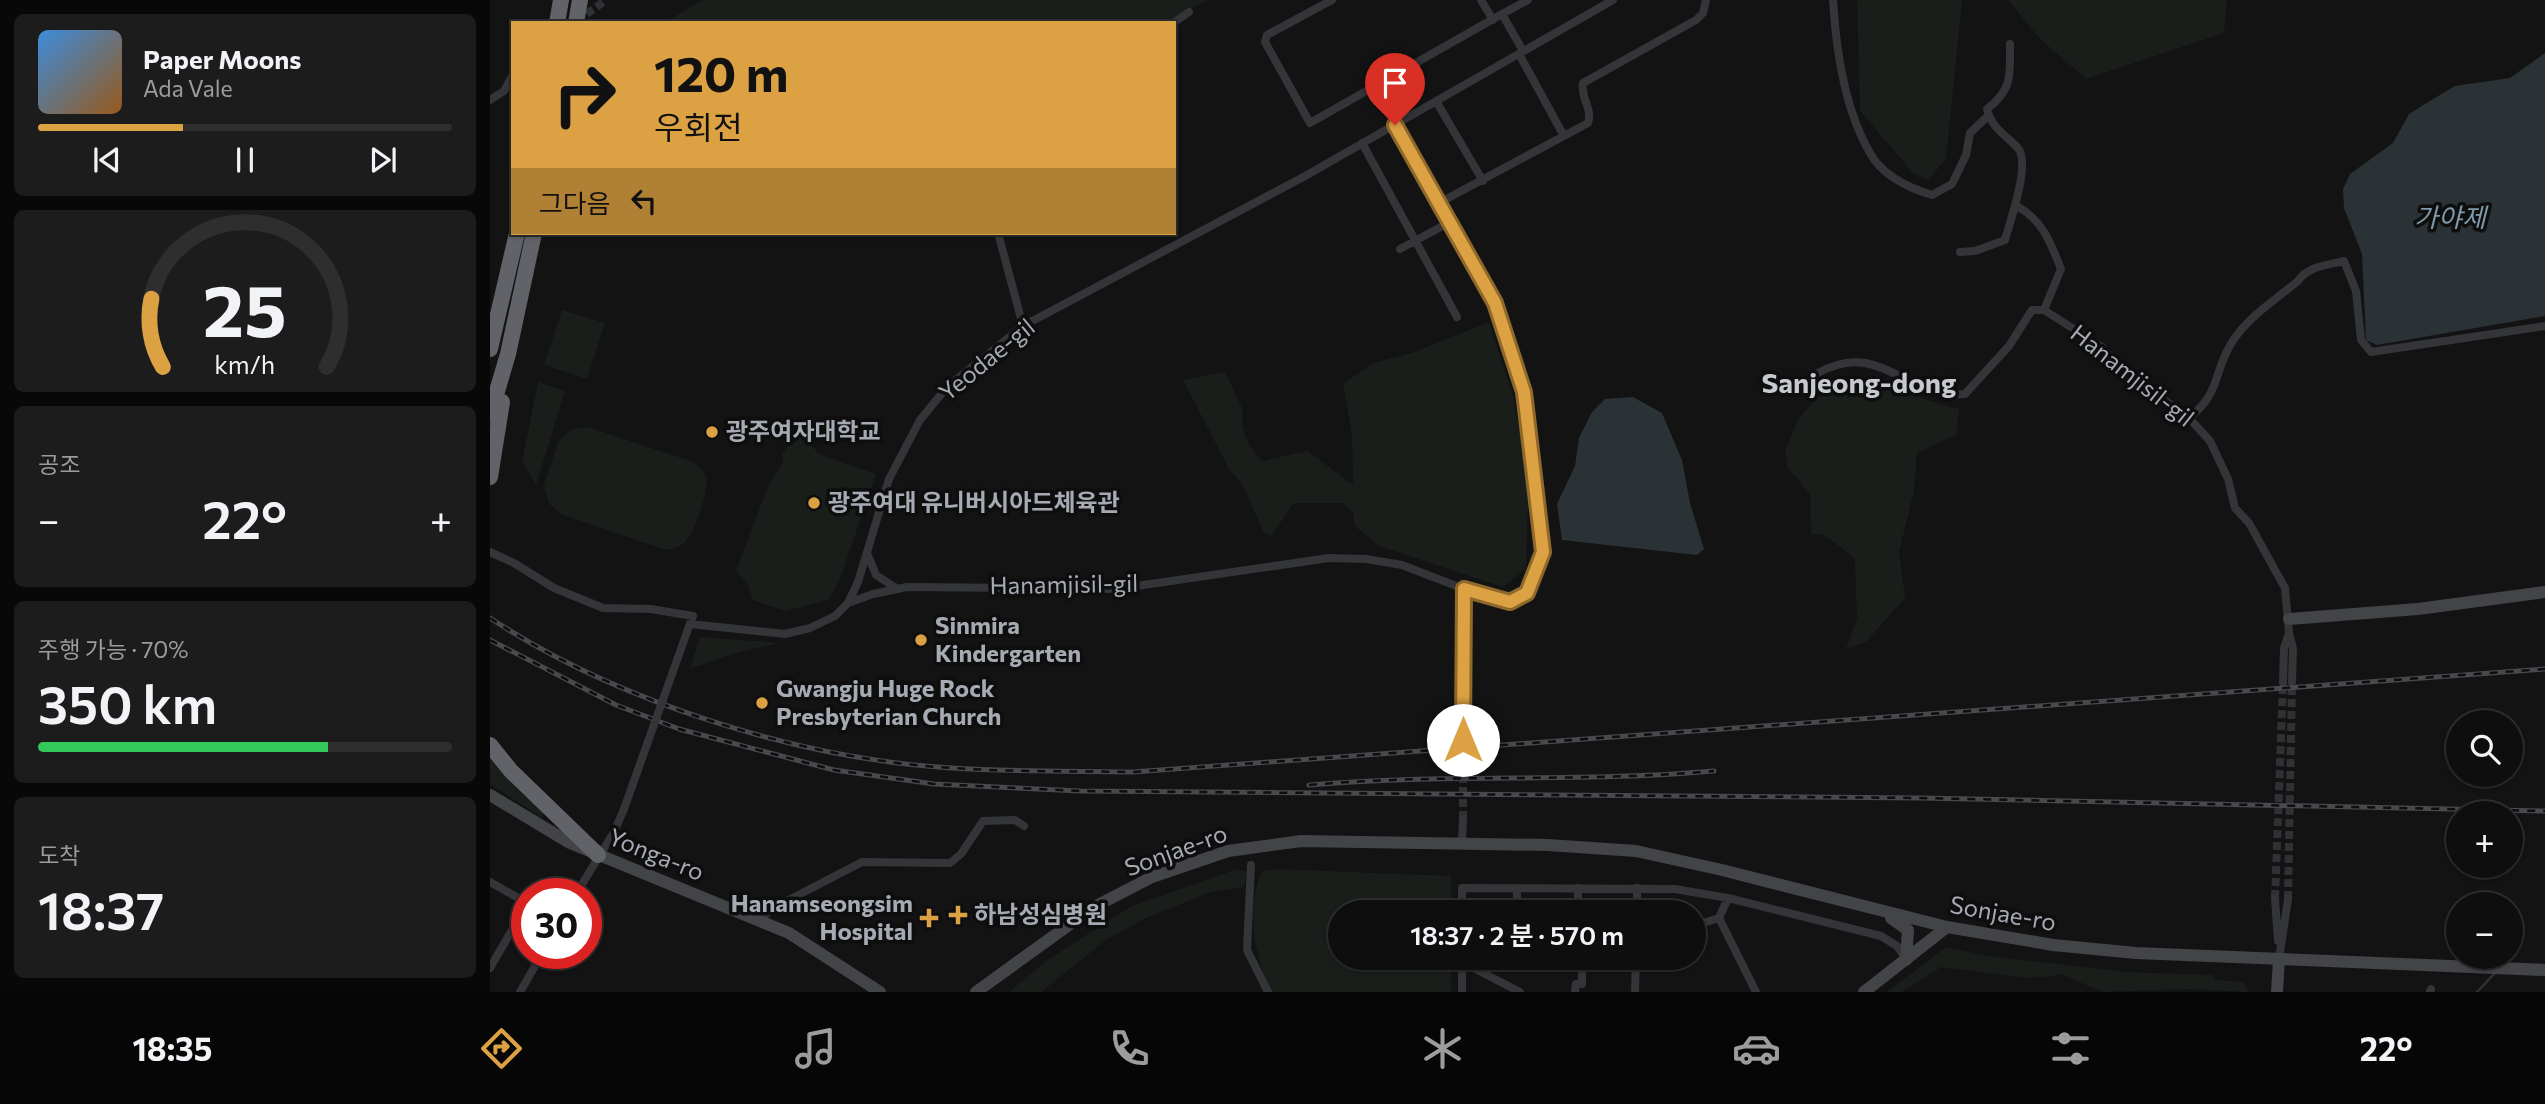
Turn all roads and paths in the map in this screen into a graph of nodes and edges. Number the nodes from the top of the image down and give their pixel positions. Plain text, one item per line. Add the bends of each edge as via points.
1 (561, 0) edge
2 (1332, 0) edge
3 (1481, 0) edge
4 (1528, 0) edge
5 (1613, 0) edge
6 (1706, 0) edge
7 (1833, 0) edge
8 (1189, 12) dead end
9 (1502, 14) junction
10 (1493, 20) junction
11 (557, 21) edge
12 (1176, 21) edge
13 (2010, 44) dead end
14 (1521, 53) junction
15 (511, 78) edge
16 (490, 100) edge
17 (1436, 101) junction
18 (1989, 115) junction
19 (1395, 125) junction
20 (1564, 136) junction
21 (1362, 143) junction
22 (1483, 181) junction
23 (1439, 202) junction
24 (2015, 205) junction
25 (1450, 222) junction
26 (517, 235) edge
27 (534, 235) edge
28 (999, 235) edge
29 (1416, 241) junction
30 (1400, 249) dead end
31 (1960, 252) dead end
32 (505, 288) junction
33 (2044, 310) junction
34 (1457, 317) dead end
35 (1023, 326) junction
36 (2545, 326) edge
37 (490, 328) edge
38 (490, 349) edge
39 (508, 354) junction
40 (1816, 374) dead end
41 (490, 415) edge
42 (2189, 418) junction
43 (491, 470) edge
44 (490, 552) edge
45 (867, 552) junction
46 (896, 588) junction
47 (1464, 589) junction
48 (2545, 592) edge
49 (848, 603) junction
50 (2289, 619) junction
51 (690, 624) junction
52 (2288, 682) tunnel mouth
53 (1463, 740) tunnel mouth
54 (492, 747) edge
55 (490, 795) edge
56 (1463, 819) tunnel mouth
57 (1024, 825) dead end
58 (1462, 843) junction
59 (598, 855) junction
60 (1251, 865) dead end
61 (585, 878) edge
62 (490, 882) edge
63 (1517, 888) junction
64 (1578, 888) junction
65 (1637, 888) junction
66 (511, 894) edge
67 (1728, 898) junction
68 (2275, 898) tunnel mouth
69 (2288, 899) tunnel mouth
70 (1462, 900) edge
71 (1517, 900) edge
72 (1578, 900) edge
73 (1637, 900) edge
74 (1872, 908) junction
75 (1719, 918) junction
76 (758, 919) junction
77 (1706, 922) edge
78 (1947, 927) junction
79 (511, 931) edge
80 (2279, 959) junction
81 (1906, 960) junction
82 (490, 968) edge
83 (533, 969) edge
84 (1462, 970) edge
85 (1481, 970) edge
86 (1582, 970) edge
87 (1636, 970) edge
88 (2545, 971) edge
89 (981, 990) edge
90 (520, 992) edge
91 (880, 992) edge
92 (1268, 992) edge
93 (1462, 992) edge
94 (1520, 992) edge
95 (1576, 992) edge
96 (1635, 992) edge
97 (1756, 992) edge
98 (1864, 992) edge
99 (2277, 992) edge

1 - 11 highway
2 - 10 street via 1268,35 1265,42 1310,123
3 - 10 street
4 - 9 street
5 - 14 street, Yeodae-gil
6 - 20 street via 1696,20 1583,83 1588,123
7 - 18 street via 1844,88 1870,154 1893,178 1932,195 1952,184 1966,155 1970,133
8 - 12 street
9 - 10 street
9 - 14 street
13 - 18 street via 2004,96 1987,109
14 - 17 street, Yeodae-gil
14 - 20 street
15 - 16 street via 504,91
17 - 19 street, Yeodae-gil
17 - 22 street
18 - 24 street via 2001,136 2019,148 2025,165
19 - 21 street, Yeodae-gil
19 - 23 street, Hanamjisil-gil
20 - 22 street
21 - 29 street
21 - 35 street, Yeodae-gil
22 - 23 street
23 - 25 street, Hanamjisil-gil
24 - 31 street via 2005,240
24 - 33 street via 2033,214 2061,269
25 - 29 street
25 - 47 street, Hanamjisil-gil via 1495,303 1524,392 1543,552 1527,593 1510,602
26 - 32 highway
27 - 39 highway
28 - 35 street
29 - 30 street
29 - 34 street
32 - 37 highway
32 - 38 highway
33 - 40 street, Hanamjisil-gil via 2032,310 2009,346 1965,394 1946,395 1863,360 1835,363
33 - 42 street, Hanamjisil-gil via 2102,347 2122,369
35 - 45 street, Yeodae-gil via 947,387 919,420 889,479
36 - 42 street via 2371,352 2361,340 2356,291 2344,261 2318,267 2303,273 2245,324 2226,352 2212,396
39 - 41 highway
39 - 43 highway
42 - 50 street, Hanamjisil-gil via 2210,441 2228,479 2235,508 2281,577
44 - 51 street via 554,588 603,608 651,609
45 - 46 street via 876,575
45 - 49 street, Yeodae-gil
46 - 47 street, Hanamjisil-gil via 1116,589 1329,558 1366,558 1402,565
46 - 49 street, Hanamjisil-gil
47 - 53 street
48 - 50 main road via 2418,609
49 - 51 street via 824,622 785,634
50 - 52 street, Hanamjisil-gil
51 - 59 street, bridge via 624,808
54 - 59 highway
55 - 59 main road, Yonga-ro
56 - 58 street
57 - 76 street via 1015,820 982,821 950,863 857,864
58 - 74 main road, Sonjae-ro via 1653,853
58 - 89 main road, Sonjae-ro via 1301,841 1228,851 1152,877 1094,907
59 - 61 street
59 - 76 main road, Yonga-ro
60 - 92 street via 1247,950
62 - 66 street
63 - 64 street
63 - 70 street via 1462,888
63 - 71 street
64 - 65 street
64 - 72 street
65 - 67 street
65 - 73 street
67 - 75 street
67 - 81 street via 1881,936 1897,946
68 - 80 street
69 - 80 street
74 - 78 main road, Sonjae-ro
74 - 81 main road via 1908,930
75 - 77 street
75 - 97 street
76 - 91 main road, Yonga-ro via 807,944
78 - 80 main road, Sonjae-ro via 2067,947
78 - 81 main road
79 - 82 street
80 - 88 main road, Sonjae-ro
80 - 99 main road
81 - 98 main road
83 - 90 street
84 - 93 street
85 - 94 street
86 - 95 street via 1582,985 1576,984
87 - 96 street

